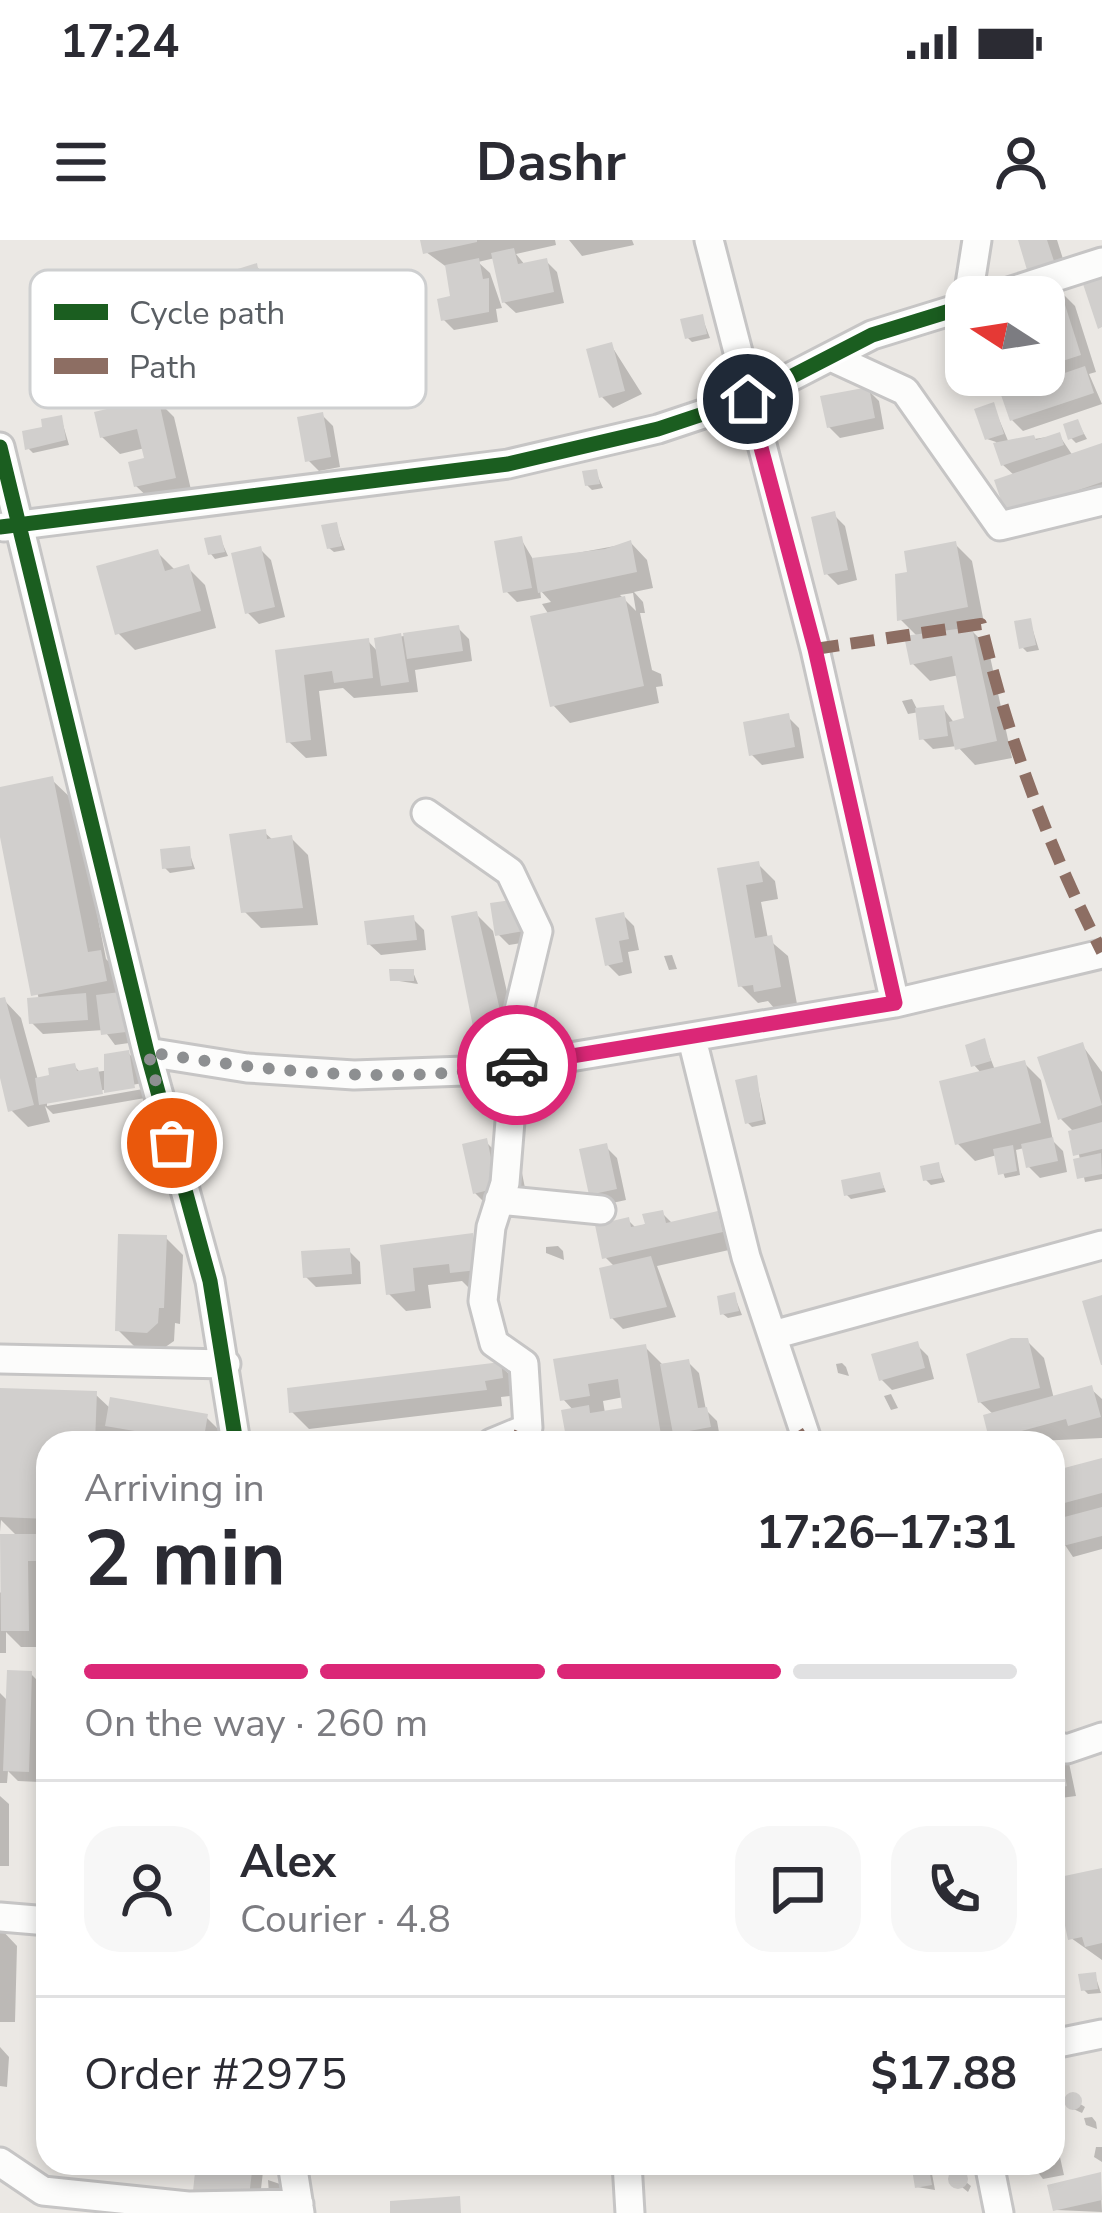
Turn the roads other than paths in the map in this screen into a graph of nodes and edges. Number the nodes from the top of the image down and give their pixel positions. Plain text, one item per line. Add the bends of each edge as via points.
1 (709, 240) edge
2 (977, 240) edge
3 (1102, 262) edge
4 (971, 276) edge
5 (1058, 276) edge
6 (945, 309) edge
7 (831, 357) junction
8 (748, 399) junction
9 (0, 447) edge
10 (1102, 501) edge
11 (9, 527) edge
12 (426, 813) dead end
13 (1102, 954) edge
14 (895, 1003) junction
15 (692, 1039) junction
16 (148, 1052) junction
17 (518, 1065) junction
18 (500, 1200) junction
19 (601, 1210) dead end
20 (1102, 1245) edge
21 (773, 1335) junction
22 (0, 1359) edge
23 (226, 1364) junction
24 (234, 1431) edge
25 (521, 1431) edge
26 (804, 1431) edge
27 (1102, 1737) edge
28 (1065, 1748) edge
29 (0, 1917) edge
30 (36, 1921) edge
31 (1102, 2034) edge
32 (1065, 2042) edge
33 (0, 2162) edge
34 (294, 2175) edge
35 (627, 2175) edge
36 (991, 2175) edge
37 (300, 2208) edge
38 (629, 2213) edge
39 (999, 2213) edge

1 - 8 street
2 - 4 street
3 - 5 street
6 - 7 street
7 - 8 street
7 - 10 street via 905,391 1000,526
8 - 11 street via 508,464
8 - 14 street
9 - 11 street
11 - 16 street
12 - 17 street via 510,872 538,931 519,1010
13 - 14 street
14 - 15 street
15 - 17 street
15 - 21 street
16 - 17 street via 354,1075
16 - 23 street
17 - 18 street
18 - 19 street
18 - 25 street via 483,1301 494,1343 524,1364 528,1428
20 - 21 street
21 - 26 street
22 - 23 street
23 - 24 street
27 - 28 street
29 - 30 street
31 - 32 street
33 - 37 street via 44,2192
34 - 37 street
35 - 38 street
36 - 39 street

